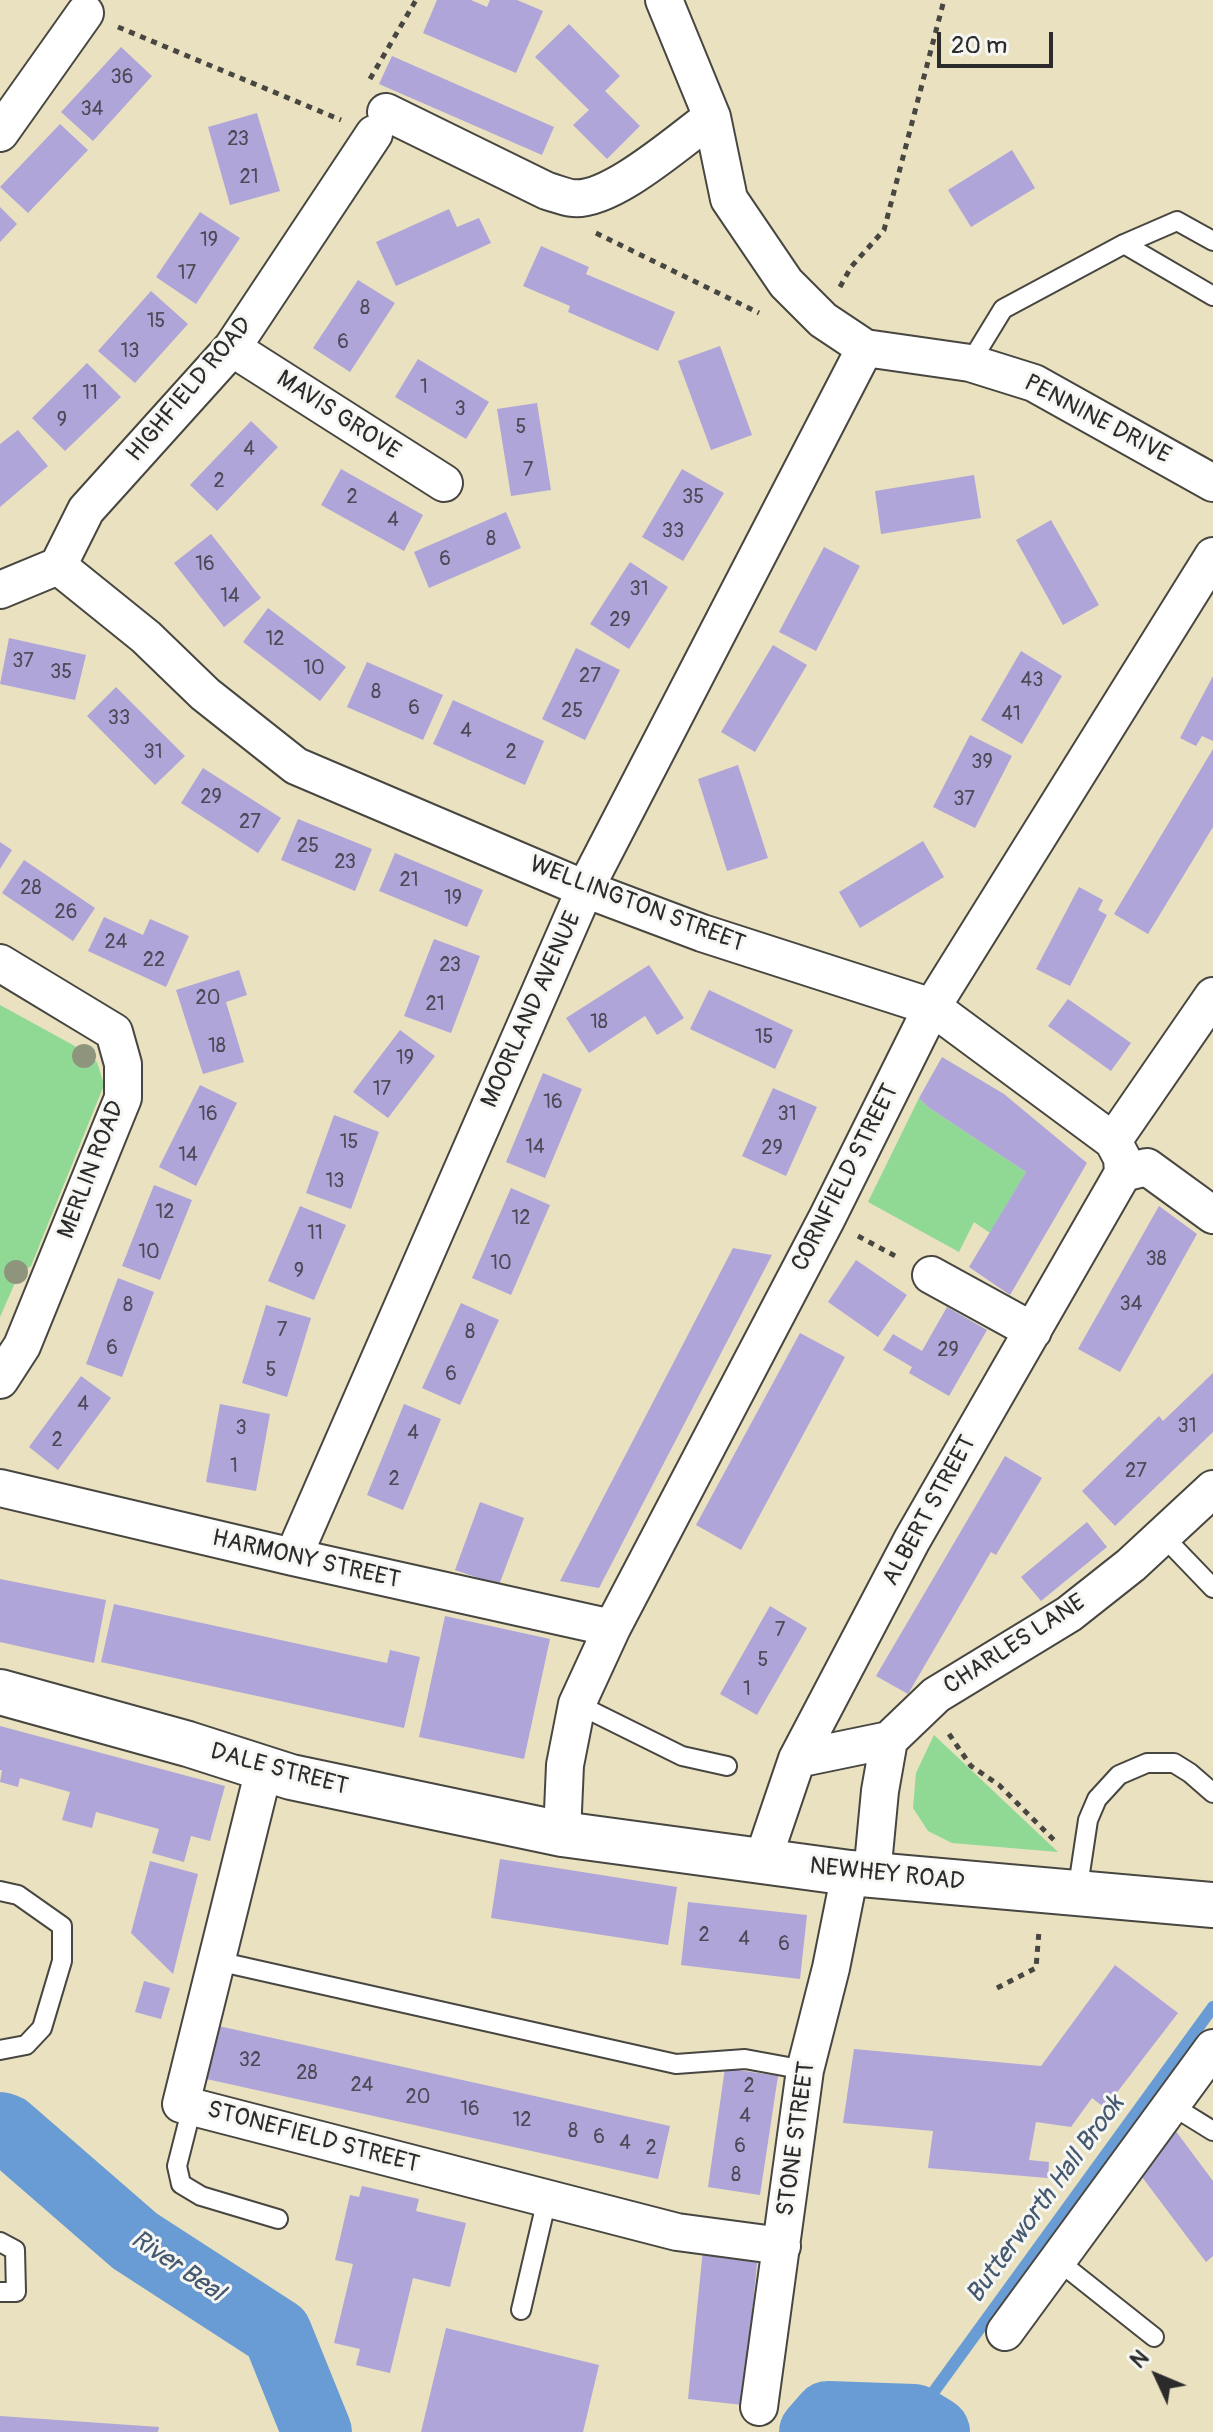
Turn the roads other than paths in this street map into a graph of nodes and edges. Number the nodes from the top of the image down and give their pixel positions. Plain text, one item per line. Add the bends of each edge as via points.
1 (664, 0) edge
2 (85, 13) road end
3 (712, 117) junction
4 (0, 133) edge
5 (1213, 241) edge
6 (1124, 244) junction
7 (1213, 296) edge
8 (232, 348) junction
9 (865, 348) junction
10 (970, 363) junction
11 (444, 483) dead end
12 (1213, 483) edge
13 (1213, 556) edge
14 (58, 566) junction
15 (0, 590) edge
16 (585, 889) junction
17 (0, 963) edge
18 (1213, 996) edge
19 (932, 1007) junction
20 (1118, 1157) junction
21 (1213, 1215) edge
22 (931, 1275) road end
23 (1033, 1331) junction
24 (0, 1380) edge
25 (0, 1488) edge
26 (1213, 1489) edge
27 (1163, 1536) junction
28 (293, 1557) junction
29 (1213, 1588) edge
30 (612, 1628) junction
31 (0, 1692) edge
32 (577, 1704) junction
33 (889, 1740) junction
34 (797, 1759) junction
35 (727, 1766) dead end
36 (264, 1769) junction
37 (1213, 1793) edge
38 (562, 1834) junction
39 (762, 1862) junction
40 (861, 1874) junction
41 (0, 1891) edge
42 (1060, 1892) junction
43 (1213, 1905) edge
44 (217, 1961) junction
45 (1213, 2048) edge
46 (0, 2050) edge
47 (805, 2070) junction
48 (1171, 2105) junction
49 (192, 2107) junction
50 (1213, 2131) edge
51 (547, 2199) junction
52 (278, 2219) dead end
53 (0, 2242) edge
54 (782, 2246) junction
55 (1057, 2260) junction
56 (0, 2292) edge
57 (521, 2310) dead end
58 (1005, 2332) dead end
59 (1154, 2337) dead end
60 (759, 2407) dead end

1 - 3 street, PENNINE DRIVE
2 - 4 street
3 - 8 street, HIGHFIELD ROAD via 617,187 572,199 380,123
3 - 9 street, PENNINE DRIVE via 729,199 786,283 823,320
5 - 6 lane via 1177,221
6 - 7 lane
6 - 10 lane via 1003,309
8 - 11 street, MAVIS GROVE
8 - 14 street, HIGHFIELD ROAD via 86,510
9 - 10 street, PENNINE DRIVE
9 - 16 street, MOORLAND AVENUE
10 - 12 street, PENNINE DRIVE via 1034,383
13 - 19 street, CORNFIELD STREET
14 - 15 street
14 - 16 street, WELLINGTON STREET via 296,766
16 - 19 street, WELLINGTON STREET
16 - 28 street, MOORLAND AVENUE
17 - 24 street, MERLIN ROAD via 114,1032 123,1064 123,1098 22,1346
18 - 20 street, ALBERT STREET
19 - 20 street, WELLINGTON STREET
19 - 30 street, CORNFIELD STREET
20 - 21 street via 1147,1167
20 - 23 street, ALBERT STREET
22 - 23 street
23 - 34 street, ALBERT STREET via 912,1540
25 - 28 street, HARMONY STREET
26 - 27 street, CHARLES LANE
27 - 29 lane
27 - 33 street, CHARLES LANE via 1069,1614 936,1695
28 - 30 street, HARMONY STREET
30 - 32 street, CORNFIELD STREET
31 - 36 street, DALE STREET
32 - 35 lane via 682,1756
32 - 38 street, CORNFIELD STREET via 565,1765
33 - 34 street
33 - 40 street, STONE STREET
34 - 39 street, ALBERT STREET
36 - 38 street, DALE STREET
36 - 44 street, STONEFIELD STREET
37 - 42 lane via 1174,1763 1147,1763 1119,1775 1097,1799
38 - 39 street, NEWHEY ROAD
39 - 40 street, NEWHEY ROAD
40 - 42 street, NEWHEY ROAD
40 - 47 street, STONE STREET
41 - 46 lane via 18,1895 62,1926 62,1961 42,2028 26,2045
42 - 43 street, NEWHEY ROAD
44 - 47 lane via 676,2064 745,2059
44 - 49 street, STONEFIELD STREET via 181,2104
45 - 48 street
47 - 54 street, STONE STREET
48 - 50 lane
48 - 55 street
49 - 51 street, STONEFIELD STREET
49 - 52 lane via 177,2166 181,2184 201,2196
51 - 54 street, STONEFIELD STREET via 677,2232
51 - 57 lane
53 - 56 lane via 15,2250 16,2292
54 - 60 street, STONE STREET
55 - 58 street
55 - 59 lane

